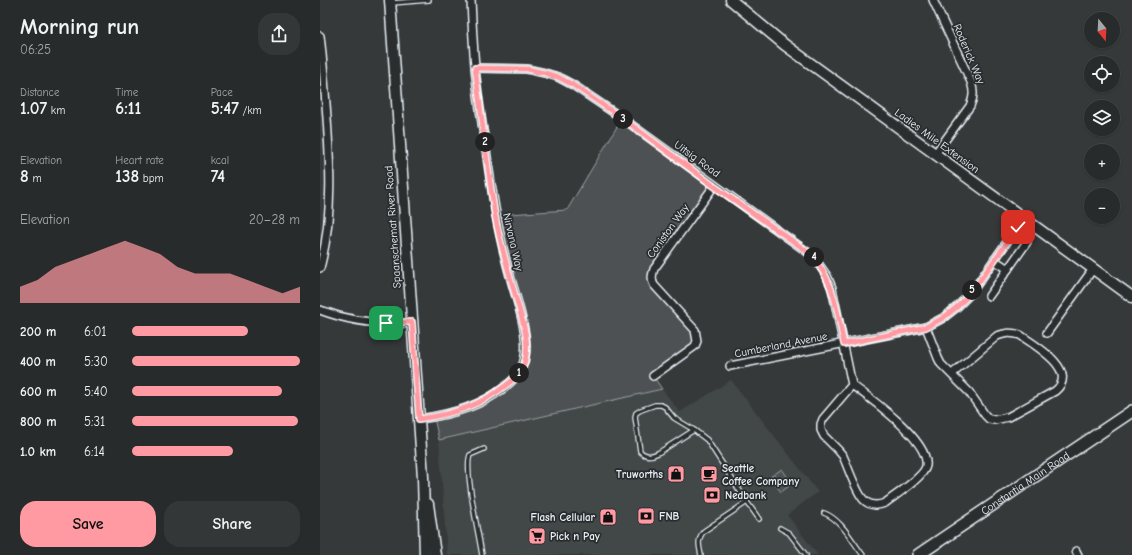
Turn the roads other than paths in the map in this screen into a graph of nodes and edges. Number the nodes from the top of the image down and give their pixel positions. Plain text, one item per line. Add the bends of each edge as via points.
1 (419, 0) edge
2 (429, 0) edge
3 (471, 0) edge
4 (731, 0) edge
5 (933, 0) edge
6 (390, 2) edge
7 (320, 36) edge
8 (321, 45) edge
9 (475, 68) junction
10 (934, 154) junction
11 (714, 186) junction
12 (1024, 218) junction
13 (1028, 242) dead end
14 (994, 260) junction
15 (320, 268) edge
16 (1008, 269) junction
17 (1094, 269) junction
18 (988, 296) dead end
19 (1132, 297) edge
20 (320, 310) edge
21 (412, 322) junction
22 (926, 327) junction
23 (1047, 333) dead end
24 (844, 344) junction
25 (730, 366) dead end
26 (952, 374) junction
27 (653, 376) dead end
28 (852, 385) junction
29 (1132, 411) edge
30 (419, 419) junction
31 (694, 430) junction
32 (484, 449) dead end
33 (423, 477) junction
34 (747, 502) junction
35 (824, 513) dead end
36 (759, 519) dead end
37 (780, 528) dead end
38 (425, 555) edge
39 (435, 555) edge
40 (482, 555) edge
41 (701, 555) edge
42 (806, 555) edge
43 (863, 555) edge
44 (918, 555) edge

1 - 2 lane
1 - 6 lane
3 - 9 street, Nirvana Way
4 - 10 main road, Ladies Mile Extension via 785,45
5 - 10 street, Roderick Way via 974,92 970,106
6 - 21 main road, Spaanschemat River Road
7 - 8 street
8 - 15 street via 329,194
9 - 11 street, Uitsig Road via 527,69 558,77 622,118
9 - 30 street, Nirvana Way via 496,217 525,335 526,354 517,376 495,395 447,415
10 - 12 main road, Ladies Mile Extension
11 - 24 street, Uitsig Road via 813,256 832,288
11 - 27 street, Coniston Way via 652,273 654,284 692,326 697,336 695,346
12 - 14 street, Cumberland Avenue
12 - 17 main road, Ladies Mile Extension
13 - 16 street
14 - 16 street
14 - 22 street, Cumberland Avenue via 971,293 957,307
16 - 18 street
17 - 19 main road, Ladies Mile Extension
17 - 23 street
20 - 21 street via 360,320
21 - 30 main road, Spaanschemat River Road
22 - 24 street, Cumberland Avenue
22 - 26 street via 941,364
24 - 25 street, Cumberland Avenue
24 - 28 street, Uitsig Road
26 - 26 street via 985,415 995,420 1008,417 1060,388 1062,383 1060,367 1014,333 997,336
28 - 28 street via 886,409 913,437 925,458 924,470 879,506 864,500 843,456 821,430 823,419
29 - 44 main road, Constantia Main Road
30 - 33 main road, Spaanschemat River Road
31 - 31 lane via 658,453 645,455 640,451 636,413 661,405 674,418
31 - 34 lane via 706,440
32 - 40 lane via 470,455 468,462
33 - 38 main road, Spaanschemat River Road
33 - 39 main road, Spaanschemat River Road
34 - 36 lane
34 - 41 lane via 704,531 700,536
35 - 43 lane via 829,514 839,524
37 - 42 lane via 789,533

